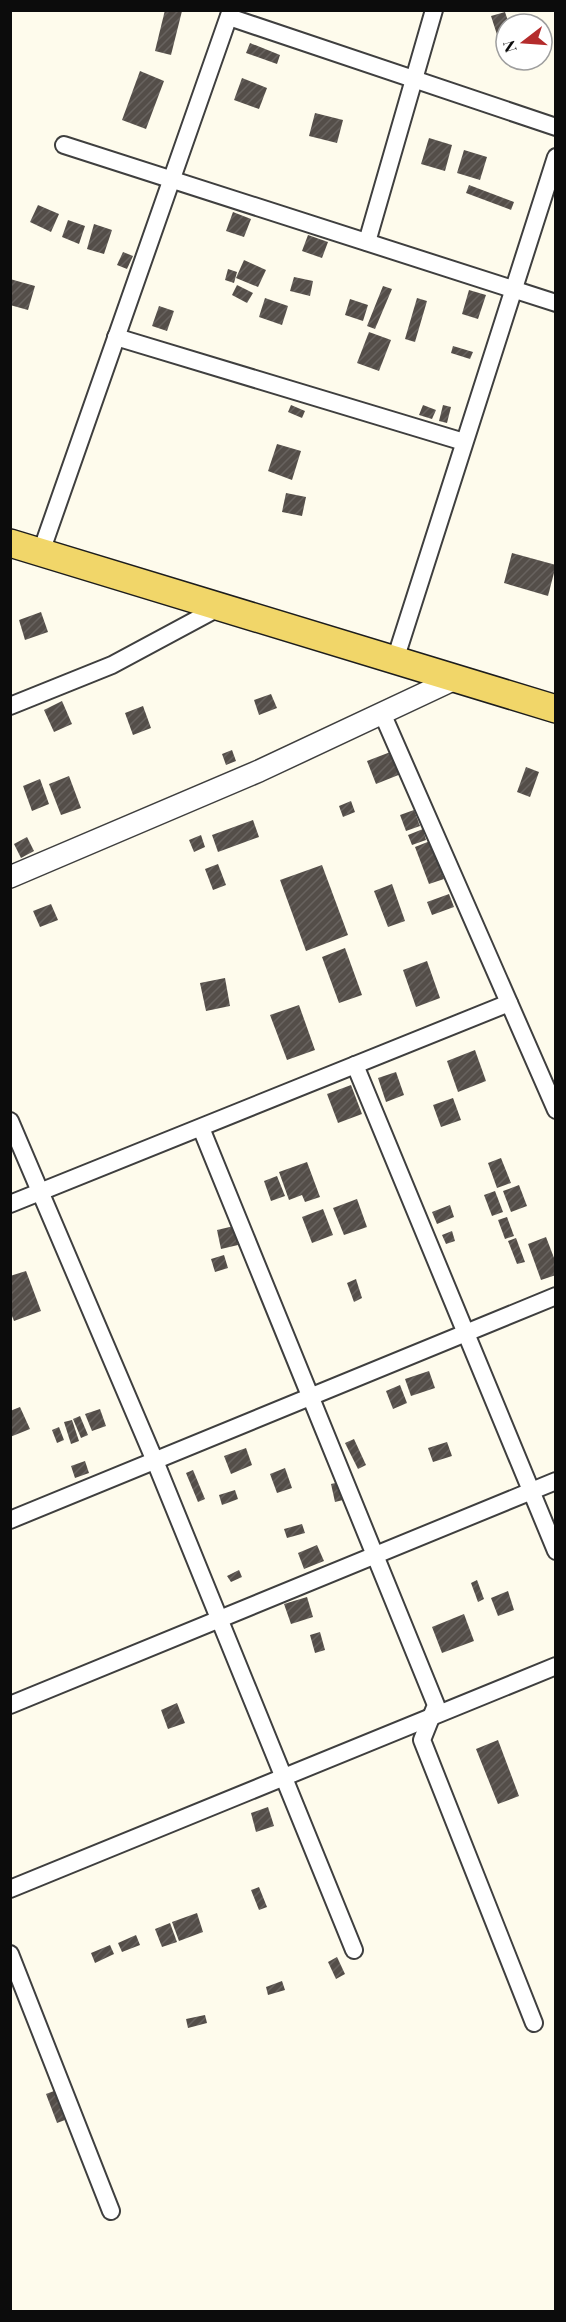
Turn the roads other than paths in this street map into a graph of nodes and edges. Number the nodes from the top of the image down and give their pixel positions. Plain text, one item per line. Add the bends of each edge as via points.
1 (434, 10) edge
2 (230, 14) edge
3 (414, 79) junction
4 (555, 127) edge
5 (64, 145) dead end
6 (555, 157) edge
7 (170, 179) junction
8 (367, 242) junction
9 (513, 289) junction
10 (555, 303) edge
11 (116, 337) junction
12 (465, 442) junction
13 (10, 543) edge
14 (41, 552) junction
15 (220, 607) junction
16 (395, 660) junction
17 (455, 679) junction
18 (10, 706) edge
19 (555, 709) edge
20 (382, 713) junction
21 (10, 877) edge
22 (508, 1003) junction
23 (355, 1065) junction
24 (555, 1110) edge
25 (10, 1121) edge
26 (201, 1128) junction
27 (41, 1192) junction
28 (10, 1204) edge
29 (555, 1296) edge
30 (465, 1333) junction
31 (310, 1397) junction
32 (155, 1461) junction
33 (555, 1481) edge
34 (531, 1491) junction
35 (10, 1520) edge
36 (555, 1551) edge
37 (375, 1555) junction
38 (219, 1619) junction
39 (555, 1666) edge
40 (10, 1705) edge
41 (431, 1718) junction
42 (284, 1779) junction
43 (10, 1890) edge
44 (354, 1950) dead end
45 (10, 1954) edge
46 (534, 2023) dead end
47 (111, 2211) dead end

1 - 3 street
2 - 3 street
2 - 7 street
3 - 4 street
3 - 8 street
5 - 7 street
6 - 9 street
7 - 8 street
7 - 11 street
8 - 9 street
9 - 10 street
9 - 12 street
11 - 12 street
11 - 14 street
12 - 16 street
13 - 14 main road
14 - 15 main road
15 - 16 main road
15 - 18 street via 112,665
16 - 17 main road
17 - 19 main road
17 - 20 street
20 - 21 street via 259,771
20 - 22 street
22 - 23 street
22 - 24 street
23 - 26 street
23 - 30 street
25 - 27 street
26 - 27 street
26 - 31 street
27 - 28 street
27 - 32 street
29 - 30 street
30 - 31 street
30 - 34 street
31 - 32 street
31 - 37 street
32 - 35 street
32 - 38 street
33 - 34 street
34 - 36 street
34 - 37 street
37 - 38 street
37 - 41 street via 436,1704
38 - 40 street
38 - 42 street
39 - 41 street
41 - 42 street
41 - 46 street via 423,1740
42 - 43 street
42 - 44 street
45 - 47 street

